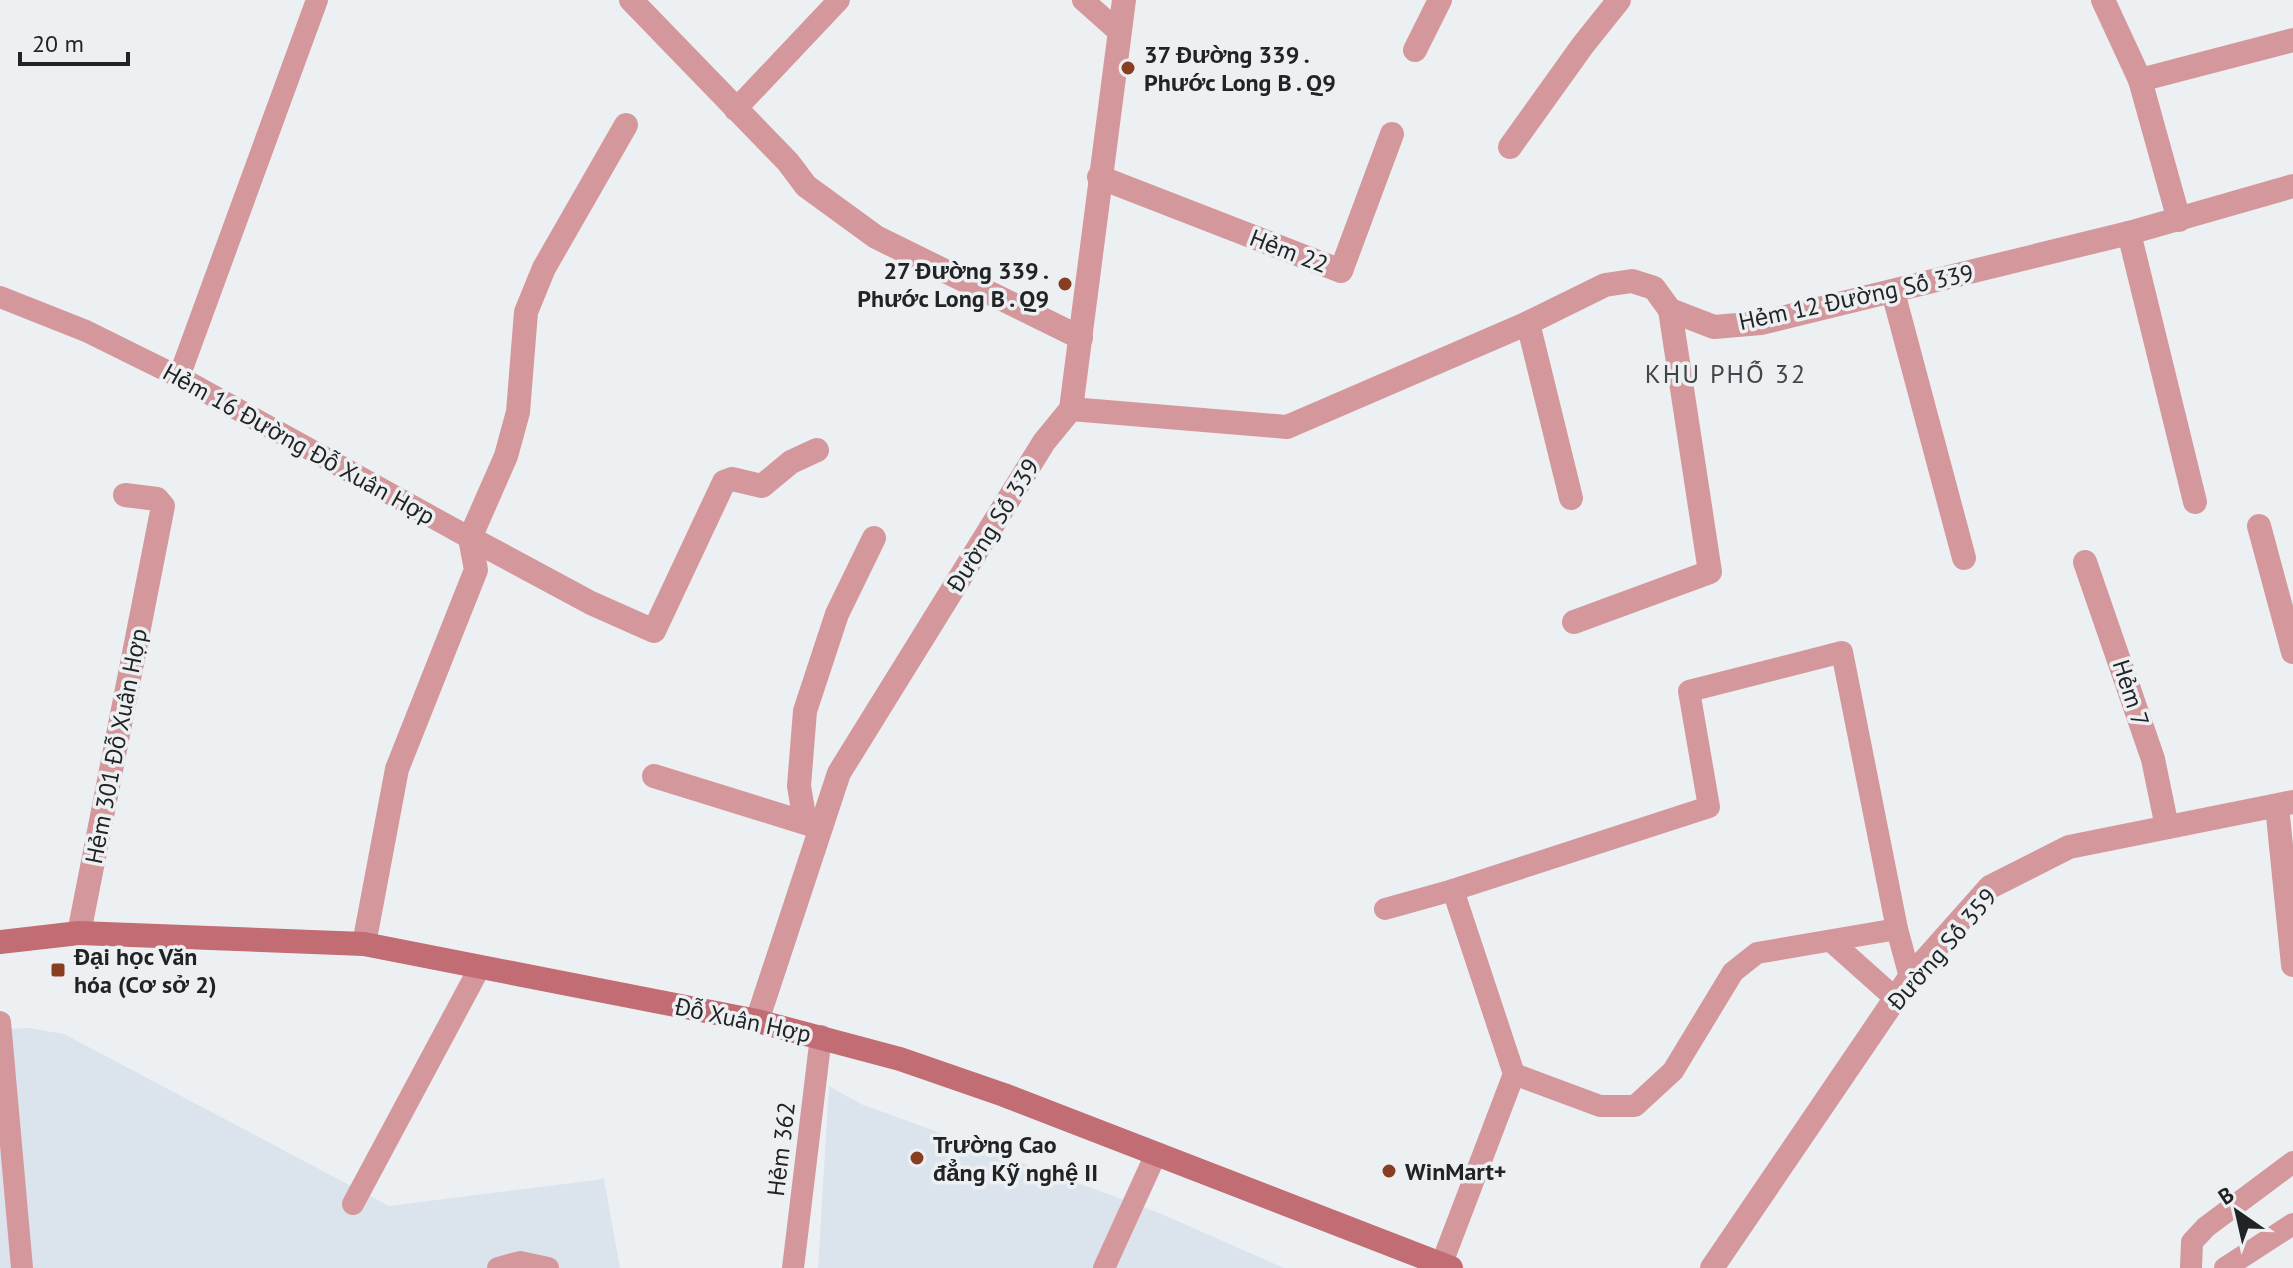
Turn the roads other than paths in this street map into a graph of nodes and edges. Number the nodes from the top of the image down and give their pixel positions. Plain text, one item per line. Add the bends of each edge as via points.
1 (317, 0) edge
2 (631, 0) edge
3 (839, 0) edge
4 (1083, 0) edge
5 (1124, 0) edge
6 (1440, 0) edge
7 (1619, 0) edge
8 (2103, 0) edge
9 (1119, 32) junction
10 (2293, 40) edge
11 (1415, 50) dead end
12 (2140, 80) junction
13 (735, 110) junction
14 (626, 125) dead end
15 (1392, 134) dead end
16 (1510, 147) dead end
17 (1099, 177) junction
18 (2293, 186) edge
19 (2179, 220) junction
20 (2129, 233) junction
21 (1893, 292) junction
22 (0, 297) edge
23 (1670, 310) junction
24 (1528, 323) junction
25 (1081, 338) junction
26 (179, 377) junction
27 (1071, 409) junction
28 (817, 450) dead end
29 (125, 495) dead end
30 (1571, 498) dead end
31 (2195, 502) dead end
32 (2259, 526) dead end
33 (470, 538) junction
34 (874, 538) dead end
35 (1964, 558) dead end
36 (2085, 562) dead end
37 (1574, 622) dead end
38 (2293, 652) edge
39 (654, 776) dead end
40 (2285, 804) edge
41 (813, 825) junction
42 (2167, 827) junction
43 (1453, 890) junction
44 (1385, 909) dead end
45 (1897, 929) junction
46 (79, 933) junction
47 (1831, 941) junction
48 (0, 942) edge
49 (364, 944) junction
50 (2293, 965) edge
51 (480, 967) junction
52 (1910, 977) junction
53 (1896, 999) junction
54 (757, 1021) junction
55 (0, 1022) edge
56 (821, 1036) junction
57 (1514, 1074) junction
58 (1156, 1154) junction
59 (2293, 1162) edge
60 (353, 1204) dead end
61 (2293, 1224) edge
62 (1446, 1266) edge
63 (22, 1268) edge
64 (498, 1268) edge
65 (548, 1268) edge
66 (793, 1268) edge
67 (1104, 1268) edge
68 (1712, 1268) edge
69 (2191, 1268) edge
70 (2225, 1268) edge

1 - 26 lane
2 - 13 street
3 - 13 lane
4 - 9 lane
5 - 9 street
6 - 11 street
7 - 16 street
8 - 12 street
9 - 17 street
10 - 12 street
12 - 19 street
13 - 25 street via 806,186 876,237
14 - 33 street via 544,268 526,312 518,412 506,456
15 - 17 street, Hẻm 22 via 1341,271
17 - 25 street
18 - 19 street, Hẻm 12 Đường Số 339
19 - 20 street, Hẻm 12 Đường Số 339
20 - 21 street, Hẻm 12 Đường Số 339
20 - 31 street
21 - 23 street, Hẻm 12 Đường Số 339 via 1761,323 1714,327
21 - 35 street
22 - 26 lane, Hẻm 16 Đường Đỗ Xuân Hợp via 86,331
23 - 24 street, Hẻm 12 Đường Số 339 via 1654,288 1632,281 1605,285
23 - 37 street via 1710,572
24 - 27 street, Hẻm 12 Đường Số 339 via 1287,427
24 - 30 street
25 - 27 street
26 - 33 lane, Hẻm 16 Đường Đỗ Xuân Hợp
27 - 41 street, Đường Số 339 via 1044,442 839,773
28 - 33 street, Hẻm 16 Đường Đỗ Xuân Hợp via 791,462 762,486 724,482 654,631
29 - 46 street, Hẻm 301 Đỗ Xuân Hợp via 157,499 163,506
32 - 38 street
33 - 49 street via 476,570 397,769
34 - 41 street via 837,614 805,711 799,786
36 - 42 street, Hẻm 7 via 2153,759
39 - 41 street
40 - 42 street, Đường Số 359
40 - 50 street
41 - 54 street, Đường Số 339
42 - 52 street, Đường Số 359 via 2069,847 1990,887
43 - 44 lane
43 - 45 lane via 1709,807 1689,691 1842,652
43 - 57 lane
45 - 47 lane
45 - 52 lane
46 - 48 main road, Đỗ Xuân Hợp
46 - 49 main road, Đỗ Xuân Hợp
47 - 53 lane
47 - 57 lane via 1757,953 1733,972 1673,1071 1635,1106 1600,1106
49 - 51 main road, Đỗ Xuân Hợp
51 - 54 main road, Đỗ Xuân Hợp
51 - 60 lane
52 - 53 street, Đường Số 359
53 - 68 street, Đường Số 359
54 - 56 main road, Đỗ Xuân Hợp
55 - 63 lane
56 - 58 main road, Đỗ Xuân Hợp via 989,1090
56 - 66 lane, Hẻm 362
57 - 62 lane
58 - 62 main road, Đỗ Xuân Hợp
58 - 67 lane
59 - 69 lane via 2206,1227 2192,1242
61 - 70 lane
64 - 65 lane via 520,1262

